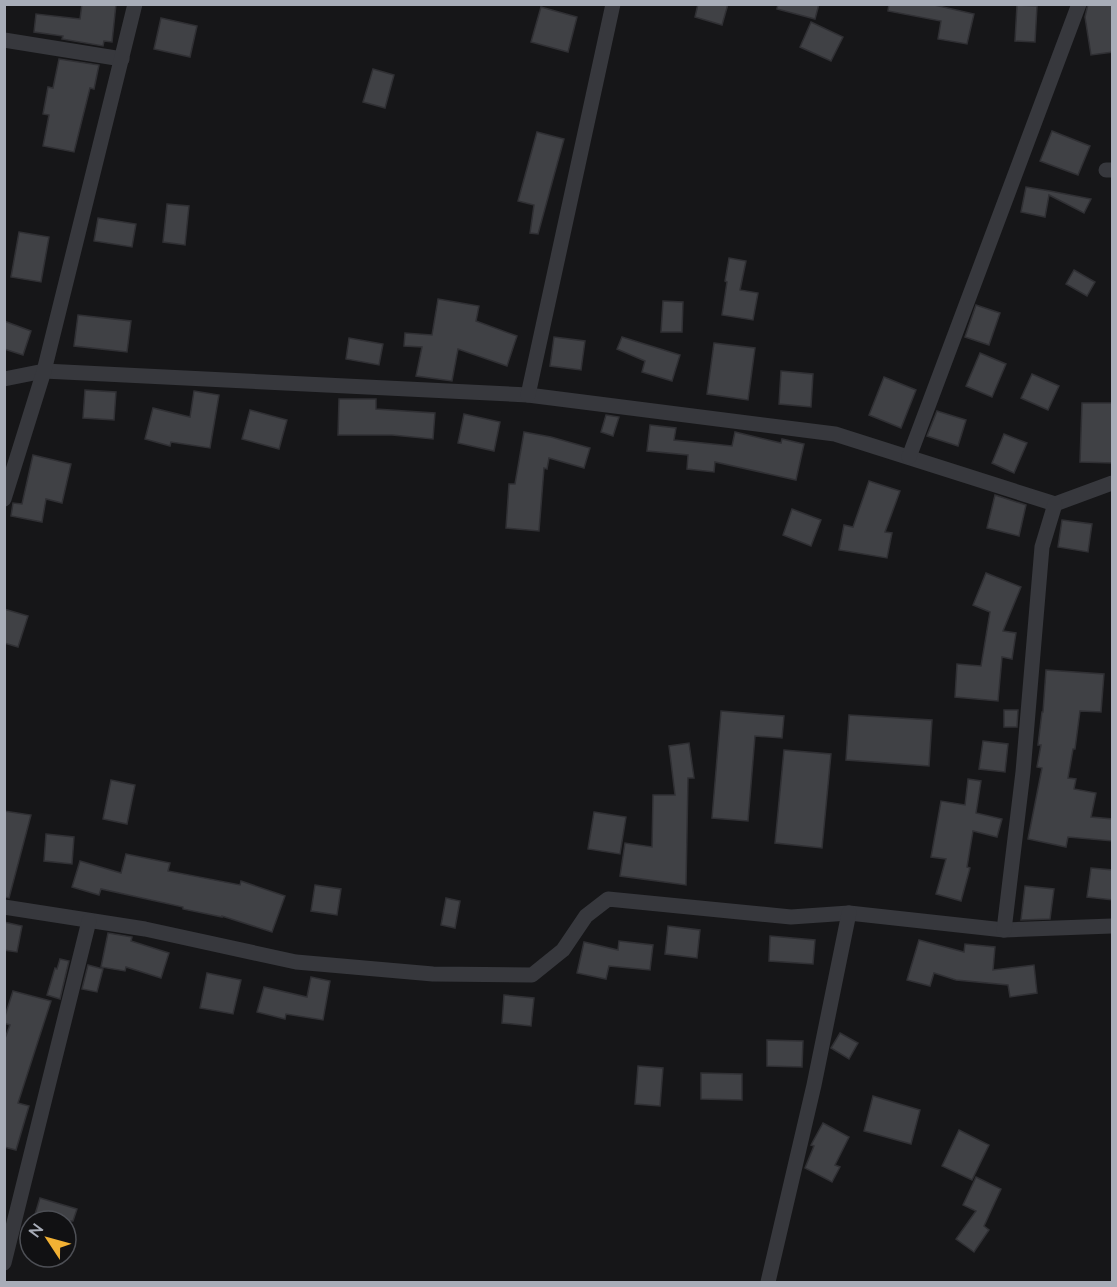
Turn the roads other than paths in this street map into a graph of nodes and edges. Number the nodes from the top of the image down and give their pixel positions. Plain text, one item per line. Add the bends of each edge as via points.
1 (135, 4) edge
2 (614, 4) edge
3 (1079, 4) edge
4 (4, 40) edge
5 (122, 59) junction
6 (44, 371) junction
7 (4, 380) edge
8 (528, 395) junction
9 (909, 457) junction
10 (1113, 483) edge
11 (4, 499) edge
12 (1055, 504) junction
13 (4, 908) edge
14 (849, 913) junction
15 (89, 921) junction
16 (1113, 926) edge
17 (1004, 930) junction
18 (4, 1263) edge
19 (768, 1282) edge

1 - 5 street
2 - 8 street
3 - 9 street
4 - 5 street
5 - 6 street
6 - 7 street
6 - 8 street
6 - 11 street
8 - 9 street via 835,434
9 - 12 street
10 - 12 street
12 - 17 street via 1042,547 1023,772
13 - 15 street
14 - 15 street via 791,917 608,899 586,916 563,950 532,975 433,974 296,962 145,929
14 - 17 street
14 - 19 street
15 - 18 street
16 - 17 street

